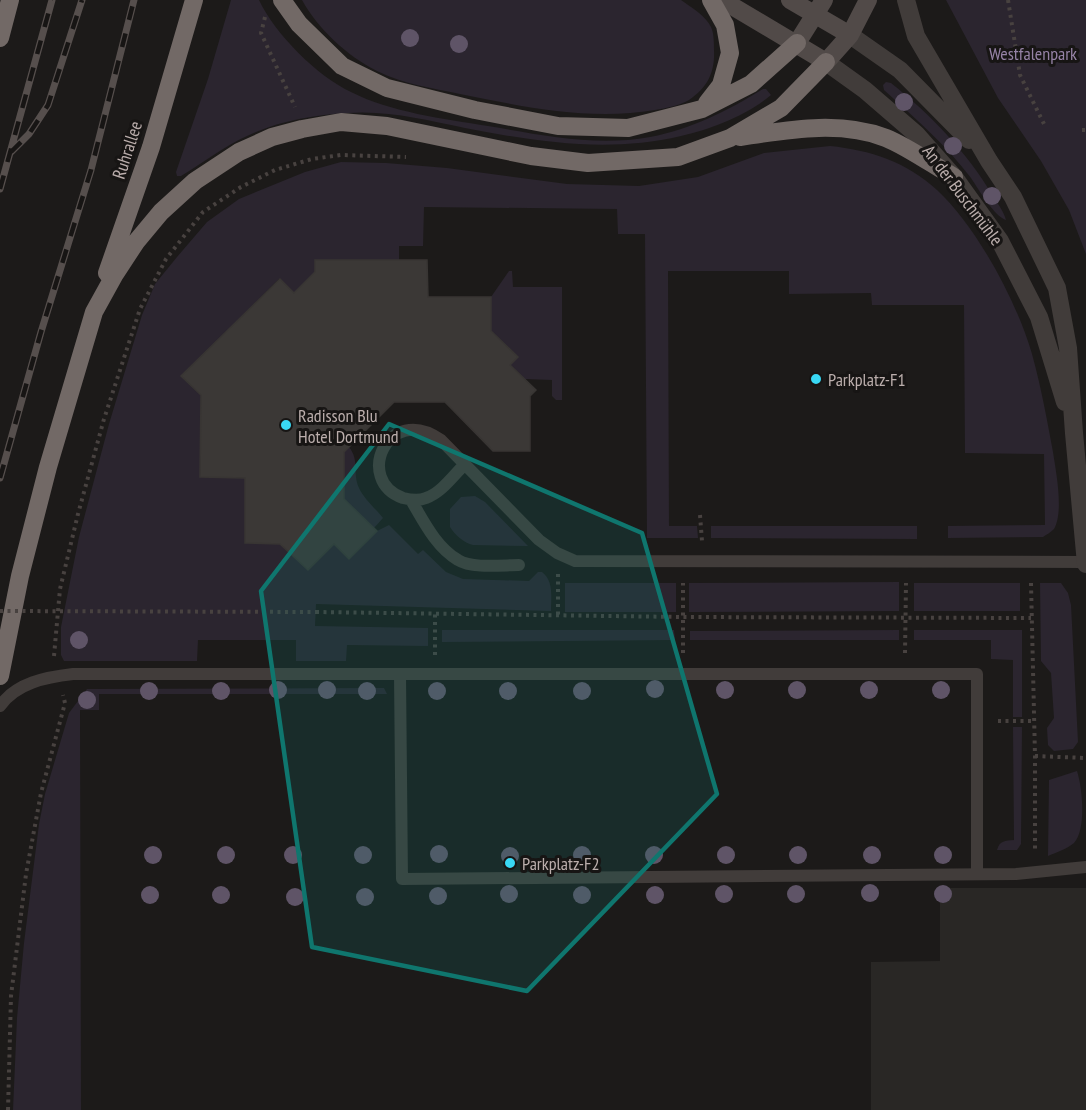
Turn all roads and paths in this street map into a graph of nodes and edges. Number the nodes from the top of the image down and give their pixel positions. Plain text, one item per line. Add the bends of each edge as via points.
1 (10, 0) edge
2 (194, 0) edge
3 (711, 0) edge
4 (722, 0) edge
5 (790, 0) edge
6 (867, 0) edge
7 (906, 0) edge
8 (1010, 1) edge
9 (275, 5) edge
10 (820, 7) edge
11 (849, 35) junction
12 (0, 38) edge
13 (797, 43) junction
14 (826, 62) junction
15 (702, 109) junction
16 (296, 111) dead end
17 (1044, 124) dead end
18 (730, 138) junction
19 (312, 159) dead end
20 (989, 161) junction
21 (954, 177) junction
22 (94, 312) junction
23 (1074, 433) junction
24 (464, 465) junction
25 (411, 500) junction
26 (557, 553) junction
27 (692, 561) junction
28 (905, 561) junction
29 (1030, 561) junction
30 (1086, 563) edge
31 (519, 565) dead end
32 (0, 611) edge
33 (435, 614) junction
34 (558, 615) junction
35 (683, 617) junction
36 (906, 617) junction
37 (1032, 618) junction
38 (435, 642) dead end
39 (400, 675) junction
40 (682, 675) junction
41 (904, 675) junction
42 (0, 676) edge
43 (59, 676) junction
44 (0, 706) edge
45 (1034, 721) junction
46 (976, 722) junction
47 (1035, 756) junction
48 (1086, 758) edge
49 (1086, 867) edge
50 (1035, 873) junction
51 (977, 874) junction
52 (9, 1110) edge

1 - 12 highway
2 - 22 highway, Ruhrallee via 151,147
3 - 15 highway via 725,25 730,53 721,85
4 - 13 street
5 - 10 street
6 - 11 street
7 - 20 street, An der Buschmühle via 916,36
8 - 17 path via 1020,75
9 - 15 highway via 342,66 387,88 475,110 558,126 628,128
9 - 16 path via 263,20 261,33
10 - 11 street
10 - 13 street
11 - 14 street
11 - 20 street, An der Buschmühle via 900,70
13 - 14 street
13 - 15 highway via 751,84
14 - 18 highway via 781,108
14 - 21 street, An der Buschmühle via 916,134
18 - 21 highway via 796,128 856,130 886,138
18 - 22 highway via 678,157 588,163 531,156 387,126 341,122 272,137 239,152 195,181 161,212 136,242
19 - 43 path via 275,170 203,212 153,282 140,309 107,410 75,525 60,589 54,658
20 - 23 street, An der Buschmühle via 1014,197 1057,288 1068,348
21 - 23 street, An der Buschmühle via 1000,241 1039,317
22 - 42 highway via 48,466
23 - 30 street, An der Buschmühle
24 - 25 lane via 427,498
24 - 25 lane via 429,432 416,429 391,437 379,459 379,472 395,495
24 - 26 lane
25 - 31 lane via 433,537 459,561
26 - 27 lane via 575,561
26 - 34 path
27 - 28 lane
27 - 35 path via 683,579
28 - 29 lane
28 - 36 path
29 - 30 lane
29 - 37 path
32 - 33 path, bridge
33 - 34 path
33 - 38 path
34 - 35 path
35 - 36 path
35 - 40 path
36 - 37 path
36 - 41 path
37 - 45 path
39 - 40 lane
39 - 43 lane
39 - 51 lane via 402,879
40 - 41 lane
41 - 46 lane via 976,675
43 - 44 lane via 24,686 6,697
43 - 52 path via 65,703 41,793 26,874 11,996
45 - 46 path
45 - 47 path
46 - 51 lane
47 - 48 path
47 - 50 path
49 - 50 lane
50 - 51 lane

